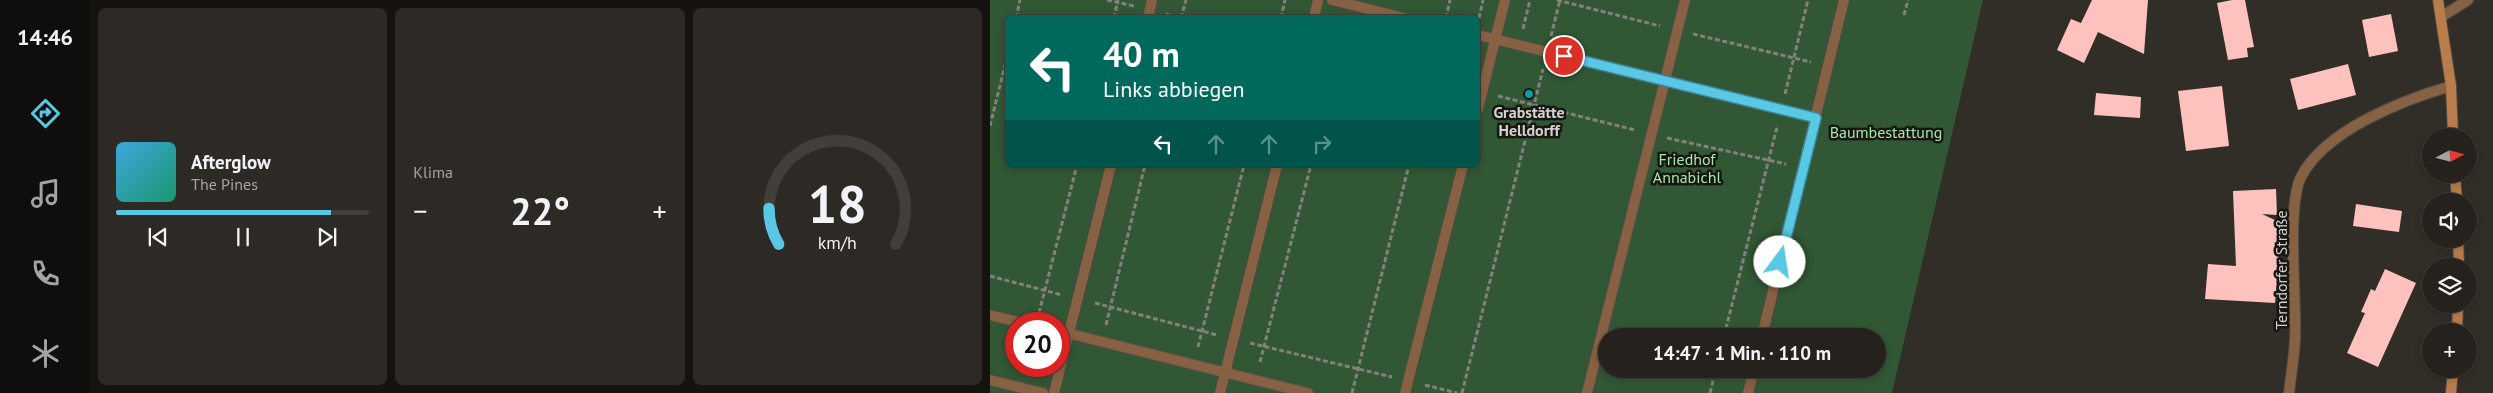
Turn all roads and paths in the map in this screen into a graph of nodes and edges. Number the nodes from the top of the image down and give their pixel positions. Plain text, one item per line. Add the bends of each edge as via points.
1 (1020, 0) edge
2 (1118, 0) edge
3 (1152, 0) edge
4 (1186, 0) edge
5 (1285, 0) edge
6 (1318, 0) edge
7 (1332, 0) edge
8 (1450, 0) edge
9 (1483, 0) edge
10 (1505, 0) edge
11 (1530, 0) edge
12 (1560, 0) edge
13 (1685, 0) edge
14 (1808, 0) edge
15 (1844, 0) edge
16 (1908, 0) edge
17 (2438, 0) edge
18 (2468, 0) edge
19 (1017, 15) edge
20 (1115, 15) edge
21 (1149, 15) edge
22 (1182, 15) edge
23 (1282, 15) edge
24 (1315, 15) edge
25 (1392, 15) edge
26 (1447, 15) edge
27 (1480, 15) edge
28 (1904, 15) dead end
29 (2441, 17) junction
30 (1480, 36) edge
31 (1495, 40) junction
32 (1519, 45) junction
33 (1547, 52) junction
34 (1005, 65) edge
35 (1666, 81) junction
36 (2451, 86) junction
37 (1480, 101) edge
38 (1781, 109) junction
39 (1816, 118) junction
40 (990, 126) edge
41 (2454, 128) edge
42 (1076, 167) edge
43 (1110, 167) edge
44 (1145, 167) edge
45 (1244, 167) edge
46 (1276, 167) edge
47 (1309, 167) edge
48 (1408, 167) edge
49 (1462, 167) edge
50 (1040, 312) edge
51 (1070, 312) edge
52 (990, 315) edge
53 (1005, 319) edge
54 (1726, 328) edge
55 (1764, 328) edge
56 (1070, 334) edge
57 (1102, 342) junction
58 (1194, 365) junction
59 (1225, 373) junction
60 (1057, 377) edge
61 (1714, 378) edge
62 (1752, 378) edge
63 (2452, 378) edge
64 (990, 380) edge
65 (1256, 380) junction
66 (1043, 393) edge
67 (1054, 393) edge
68 (1220, 393) edge
69 (1308, 393) edge
70 (1352, 393) edge
71 (1405, 393) edge
72 (1462, 393) edge
73 (1587, 393) edge
74 (1710, 393) edge
75 (1748, 393) edge
76 (2289, 393) edge
77 (2451, 393) edge

1 - 19 path
2 - 20 path
3 - 21 street
4 - 22 path
5 - 23 path
6 - 24 street
7 - 25 street
8 - 26 path
9 - 27 path
10 - 31 street
11 - 32 path
12 - 33 path
13 - 35 street
14 - 38 path
15 - 39 street
16 - 28 path
17 - 29 main road
18 - 29 street
29 - 36 main road
30 - 31 street
31 - 32 street
31 - 37 street
32 - 33 street
33 - 35 street
33 - 72 path
34 - 40 path
35 - 38 street
35 - 73 street
36 - 41 main road
36 - 76 street, Terndorfer Straße via 2384,112 2336,138 2316,156 2301,178 2295,211 2295,340
38 - 39 street
38 - 54 path
39 - 55 street
42 - 50 path
43 - 51 street
44 - 57 path
45 - 58 path
46 - 59 street
47 - 65 path
48 - 70 path
49 - 71 street
52 - 53 street
56 - 57 street
57 - 58 street
58 - 59 street
59 - 65 street
59 - 68 street
60 - 67 street
61 - 74 path
62 - 75 street
63 - 77 main road
64 - 66 street
65 - 69 street

